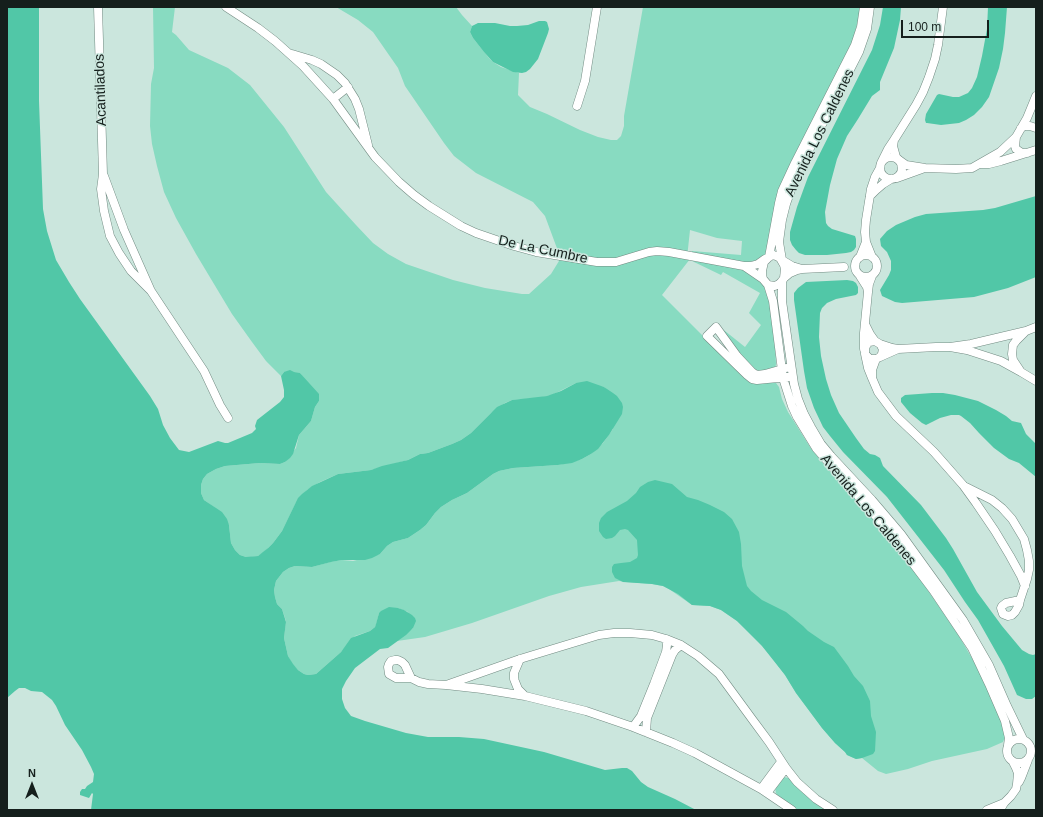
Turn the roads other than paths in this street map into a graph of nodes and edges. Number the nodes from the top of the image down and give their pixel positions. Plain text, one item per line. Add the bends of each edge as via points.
1 (98, 7) edge
2 (226, 7) edge
3 (864, 7) edge
4 (870, 7) edge
5 (943, 7) edge
6 (596, 9) edge
7 (289, 53) junction
8 (348, 87) junction
9 (1036, 96) edge
10 (333, 99) junction
11 (577, 106) dead end
12 (1021, 128) junction
13 (1036, 128) edge
14 (1016, 137) junction
15 (894, 140) junction
16 (370, 150) junction
17 (1036, 150) edge
18 (1027, 153) junction
19 (899, 160) junction
20 (979, 164) junction
21 (881, 165) junction
22 (925, 168) junction
23 (103, 174) junction
24 (894, 179) junction
25 (870, 196) junction
26 (124, 230) junction
27 (110, 236) junction
28 (866, 242) junction
29 (872, 257) junction
30 (767, 258) junction
31 (858, 259) junction
32 (782, 260) junction
33 (744, 266) junction
34 (844, 267) junction
35 (802, 269) junction
36 (858, 274) junction
37 (872, 276) junction
38 (783, 280) junction
39 (766, 282) junction
40 (151, 291) junction
41 (868, 292) junction
42 (865, 324) junction
43 (1036, 327) edge
44 (1026, 331) junction
45 (1001, 337) junction
46 (987, 340) junction
47 (878, 343) junction
48 (728, 345) junction
49 (1013, 345) junction
50 (950, 347) junction
51 (898, 349) junction
52 (722, 350) junction
53 (865, 352) junction
54 (1012, 354) junction
55 (986, 356) junction
56 (878, 358) junction
57 (1001, 361) junction
58 (791, 367) junction
59 (782, 369) junction
60 (1021, 372) junction
61 (793, 377) junction
62 (784, 378) junction
63 (872, 378) junction
64 (1036, 381) edge
65 (228, 418) dead end
66 (962, 485) junction
67 (1024, 586) junction
68 (1020, 600) dead end
69 (666, 639) junction
70 (681, 645) junction
71 (669, 653) junction
72 (520, 659) junction
73 (410, 678) dead end
74 (446, 685) junction
75 (525, 696) junction
76 (644, 717) junction
77 (633, 727) junction
78 (646, 732) junction
79 (1024, 740) junction
80 (1036, 742) edge
81 (1008, 745) junction
82 (1031, 756) edge
83 (1012, 762) junction
84 (784, 765) junction
85 (1017, 784) junction
86 (764, 791) junction
87 (1002, 807) edge
88 (792, 810) edge
89 (833, 810) edge
90 (987, 810) edge
91 (992, 810) edge

1 - 23 street, Acantilados
2 - 7 street, De La Cumbre
3 - 30 street, Avenida Los Caldenes via 855,45 782,191
4 - 32 street, Avenida Los Caldenes via 867,29 859,52 791,189 779,233
5 - 15 street via 938,45 931,71 920,98
6 - 11 street via 585,81
7 - 8 street, De La Cumbre via 327,67
7 - 10 street, De La Cumbre
8 - 10 street
8 - 16 street, De La Cumbre via 359,108
9 - 12 street
10 - 16 street, De La Cumbre
12 - 13 street
12 - 14 street
14 - 18 street via 1016,149
14 - 20 street via 1000,152
15 - 19 street via 894,152
15 - 21 street
16 - 33 street, De La Cumbre via 399,182 440,213 476,233 514,246 608,263 657,251
17 - 18 street
18 - 20 street via 1001,162
19 - 21 street via 890,157
19 - 22 street via 906,165
19 - 24 street via 902,170
20 - 22 street via 972,168
21 - 24 street via 882,175 887,179
21 - 25 street
22 - 24 street
23 - 26 street, Acantilados
23 - 27 street, Acantilados via 102,200
24 - 25 street via 883,184
25 - 28 street
26 - 27 street
26 - 40 street, Acantilados
27 - 40 street, Acantilados via 127,265
28 - 29 street
28 - 31 street
29 - 31 street via 866,255
29 - 37 street via 878,266
30 - 32 street via 773,255
30 - 33 street via 758,264
30 - 39 street via 762,271
31 - 34 street
31 - 36 street via 855,266
32 - 35 street
32 - 38 street via 785,269
33 - 39 street
34 - 35 street
34 - 36 street
35 - 38 street via 790,273
36 - 37 street via 866,278
36 - 41 street
37 - 41 street
38 - 39 street via 775,286
38 - 58 street, Avenida Los Caldenes via 782,301
39 - 59 street, Avenida Los Caldenes via 773,301
40 - 65 street, Acantilados via 204,372
41 - 42 street
42 - 47 street
42 - 53 street
43 - 44 street
44 - 45 street
44 - 49 street
45 - 46 street
45 - 49 street via 1008,339
46 - 50 street
46 - 55 street via 984,349
47 - 51 street
47 - 53 street via 869,342
47 - 56 street via 883,352
48 - 52 street
48 - 52 street via 716,327 707,336
48 - 59 street via 755,374
49 - 54 street
50 - 51 street
50 - 55 street
51 - 56 street
52 - 62 street via 752,379
53 - 56 street via 871,359
53 - 63 street
54 - 57 street via 1006,361
54 - 60 street
55 - 57 street
56 - 63 street via 872,370
57 - 60 street
58 - 59 street
58 - 61 street, Avenida Los Caldenes
59 - 62 street, Avenida Los Caldenes
60 - 64 street
61 - 62 street
61 - 79 street, Avenida Los Caldenes via 804,414 821,444 901,534 963,620 989,665
62 - 81 street, Avenida Los Caldenes via 792,406 816,448 887,529 972,648 1005,721
63 - 66 street via 878,392 896,416 934,452
66 - 67 street via 995,531 1021,576
66 - 67 street via 992,500 1018,528 1027,550 1028,570
67 - 68 street
69 - 70 street
69 - 71 street
69 - 72 street via 630,633 599,635
70 - 71 street
70 - 84 street via 719,674
71 - 76 street
72 - 74 street
72 - 75 street via 514,679
73 - 74 street via 428,684
74 - 75 street
75 - 77 street via 586,711
76 - 77 street
76 - 78 street
77 - 78 street
78 - 86 street via 695,753
79 - 80 street
79 - 81 street via 1013,740
79 - 82 street via 1028,743
81 - 83 street via 1008,756
82 - 83 street via 1020,763
82 - 85 street
83 - 85 street via 1018,773
84 - 86 street
84 - 89 street via 806,791
85 - 87 street
86 - 88 street
87 - 90 street
90 - 91 street

